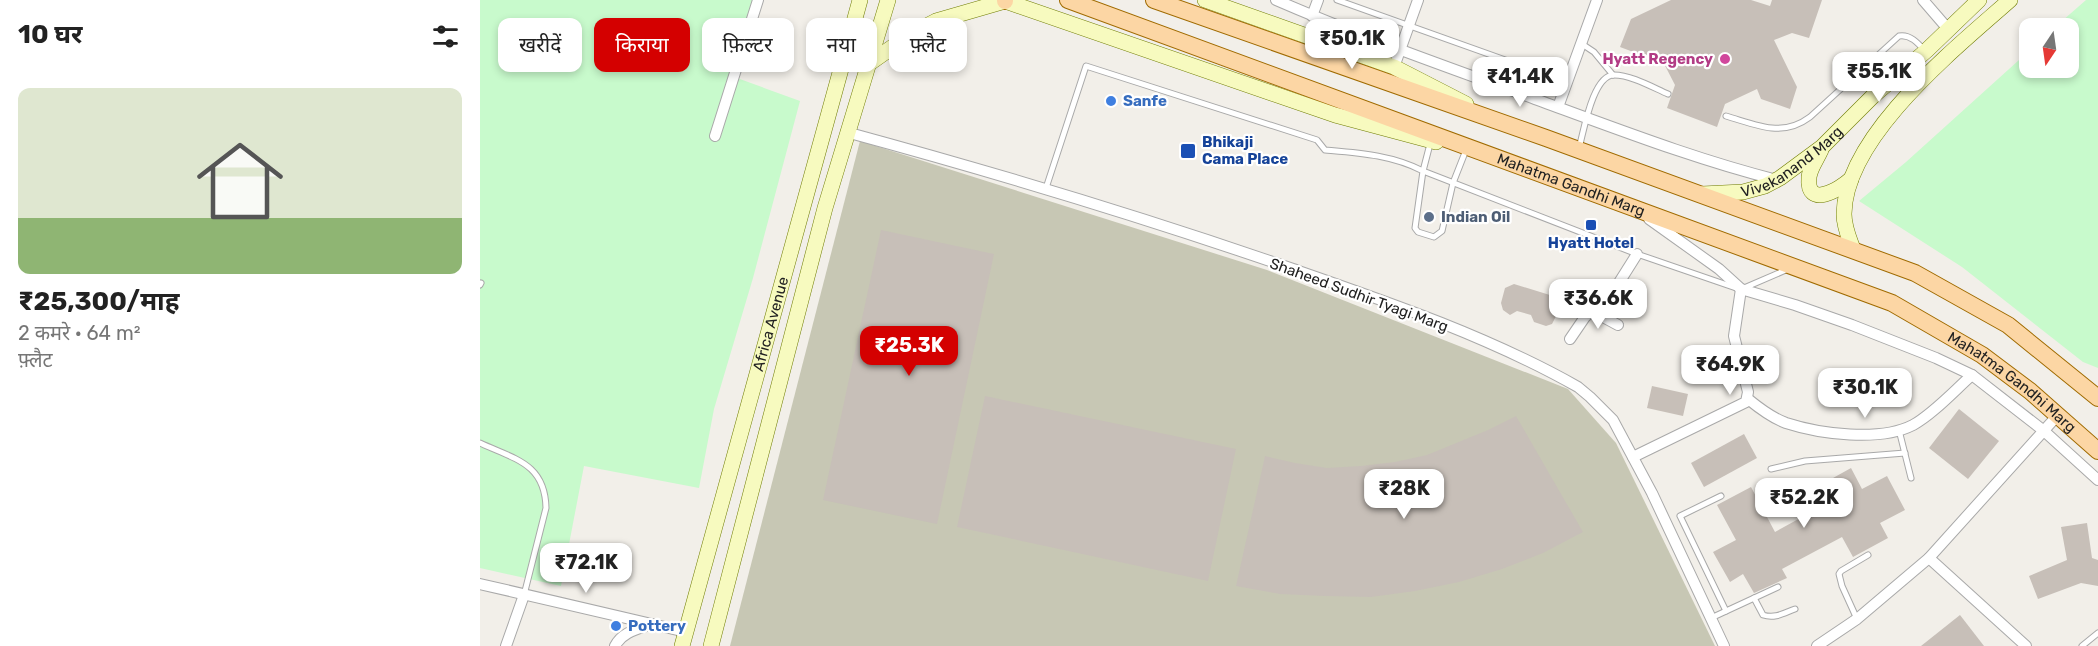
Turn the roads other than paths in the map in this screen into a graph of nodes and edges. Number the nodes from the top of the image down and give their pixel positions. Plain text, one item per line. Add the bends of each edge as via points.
1 (758, 0) edge
2 (852, 0) edge
3 (860, 0) edge
4 (888, 0) edge
5 (1004, 0) edge
6 (1068, 0) edge
7 (1154, 0) edge
8 (1205, 0) edge
9 (1276, 0) edge
10 (1318, 0) edge
11 (1337, 0) edge
12 (1419, 0) edge
13 (1597, 0) edge
14 (1923, 0) edge
15 (1979, 0) edge
16 (2010, 0) edge
17 (857, 16) junction
18 (1312, 16) junction
19 (1409, 26) junction
20 (1948, 29) junction
21 (877, 34) edge
22 (1582, 44) junction
23 (1401, 49) junction
24 (1926, 51) junction
25 (877, 58) edge
26 (1394, 67) junction
27 (865, 72) edge
28 (1613, 75) junction
29 (1567, 82) junction
30 (1668, 94) dead end
31 (1558, 107) junction
32 (1726, 116) dead end
33 (1588, 118) junction
34 (1505, 124) junction
35 (846, 132) junction
36 (715, 136) dead end
37 (1431, 141) junction
38 (1822, 147) junction
39 (1578, 149) junction
40 (1466, 150) junction
41 (1494, 158) junction
42 (1423, 171) junction
43 (1851, 179) junction
44 (1776, 180) junction
45 (1453, 183) junction
46 (1046, 188) junction
47 (1702, 194) junction
48 (1636, 210) junction
49 (1854, 249) junction
50 (1636, 254) junction
51 (1792, 267) junction
52 (1741, 289) junction
53 (1592, 311) junction
54 (1618, 325) dead end
55 (1570, 339) dead end
56 (1972, 375) junction
57 (2098, 398) edge
58 (1748, 399) junction
59 (2058, 416) junction
60 (1899, 430) junction
61 (2044, 431) junction
62 (480, 443) edge
63 (2098, 451) edge
64 (1905, 453) junction
65 (1633, 457) junction
66 (1771, 469) dead end
67 (1911, 478) dead end
68 (2098, 480) edge
69 (1721, 496) dead end
70 (1680, 516) junction
71 (1666, 523) junction
72 (1868, 555) dead end
73 (1929, 558) junction
74 (480, 584) edge
75 (1778, 587) dead end
76 (524, 595) junction
77 (1754, 598) junction
78 (1795, 609) dead end
79 (1726, 611) junction
80 (1711, 618) junction
81 (1857, 619) junction
82 (652, 624) junction
83 (2098, 633) edge
84 (684, 639) edge
85 (506, 646) edge
86 (615, 646) edge
87 (711, 646) edge
88 (1724, 646) edge
89 (1817, 646) edge
90 (2026, 646) edge
91 (2082, 646) edge

1 - 36 street
2 - 17 street
3 - 17 street, Africa Avenue
4 - 21 street, Africa Avenue
5 - 25 street via 936,21
5 - 37 street, Mahatma Gandhi Marg via 1335,115
6 - 41 main road
7 - 34 main road
8 - 26 street
9 - 18 street
10 - 18 street
11 - 19 lane
12 - 19 street
13 - 22 street
14 - 20 street
15 - 20 street, Vivekanand Marg
16 - 43 street via 1898,106 1864,152
17 - 84 street, Africa Avenue
18 - 23 street
19 - 23 street
19 - 29 lane
20 - 24 street, Vivekanand Marg
22 - 28 lane
22 - 29 street
23 - 26 street
23 - 31 street
24 - 32 lane via 1906,35 1899,36 1810,117 1788,129 1768,128
24 - 38 street, Vivekanand Marg
26 - 34 street
27 - 35 street, Africa Avenue
28 - 30 lane
28 - 33 lane via 1599,84
29 - 31 street
31 - 33 street
33 - 39 lane
33 - 44 street via 1717,164
34 - 39 main road
35 - 46 street, Shaheed Sudhir Tyagi Marg
35 - 87 street, Africa Avenue
37 - 40 street, Mahatma Gandhi Marg
37 - 42 lane
38 - 43 street via 1809,174 1813,192 1826,195
38 - 44 street, Vivekanand Marg
39 - 47 main road
40 - 41 street, Mahatma Gandhi Marg
40 - 45 lane
41 - 48 main road, Mahatma Gandhi Marg
42 - 45 lane
42 - 45 lane via 1414,224 1418,232 1434,237 1442,231
42 - 46 lane via 1406,162 1367,153 1325,150 1317,140 1086,66
43 - 49 street via 1845,214 1846,230
44 - 47 street, Vivekanand Marg via 1743,192
45 - 50 lane
46 - 65 street, Shaheed Sudhir Tyagi Marg via 1325,280 1489,344 1565,380 1590,397 1613,420
47 - 49 main road
48 - 51 main road, Mahatma Gandhi Marg
48 - 52 street
49 - 57 main road via 1915,273 2008,325
50 - 52 lane
50 - 53 street via 1615,289
51 - 52 lane
51 - 59 main road, Mahatma Gandhi Marg via 1892,303 1982,355
52 - 56 street via 1852,325
52 - 58 street via 1734,336
53 - 54 street
53 - 55 street
56 - 60 street via 1913,425
56 - 61 street
58 - 60 street via 1785,422 1812,430 1845,434
58 - 65 street via 1744,405
59 - 61 street
59 - 63 main road, Mahatma Gandhi Marg
60 - 64 lane
61 - 68 street
61 - 73 street
62 - 76 lane via 525,463 534,470 546,494
64 - 66 lane via 1805,461
64 - 67 lane
65 - 71 street, Shaheed Sudhir Tyagi Marg
69 - 70 lane
70 - 71 lane
70 - 79 lane
71 - 80 street, Shaheed Sudhir Tyagi Marg
72 - 81 lane via 1839,574
73 - 81 street
73 - 90 street
74 - 76 street
75 - 77 lane
76 - 82 street
76 - 85 street
77 - 78 lane via 1768,617
77 - 79 lane
79 - 80 lane
80 - 88 street, Shaheed Sudhir Tyagi Marg
81 - 89 street
82 - 84 street
82 - 86 street via 625,634
83 - 91 lane

